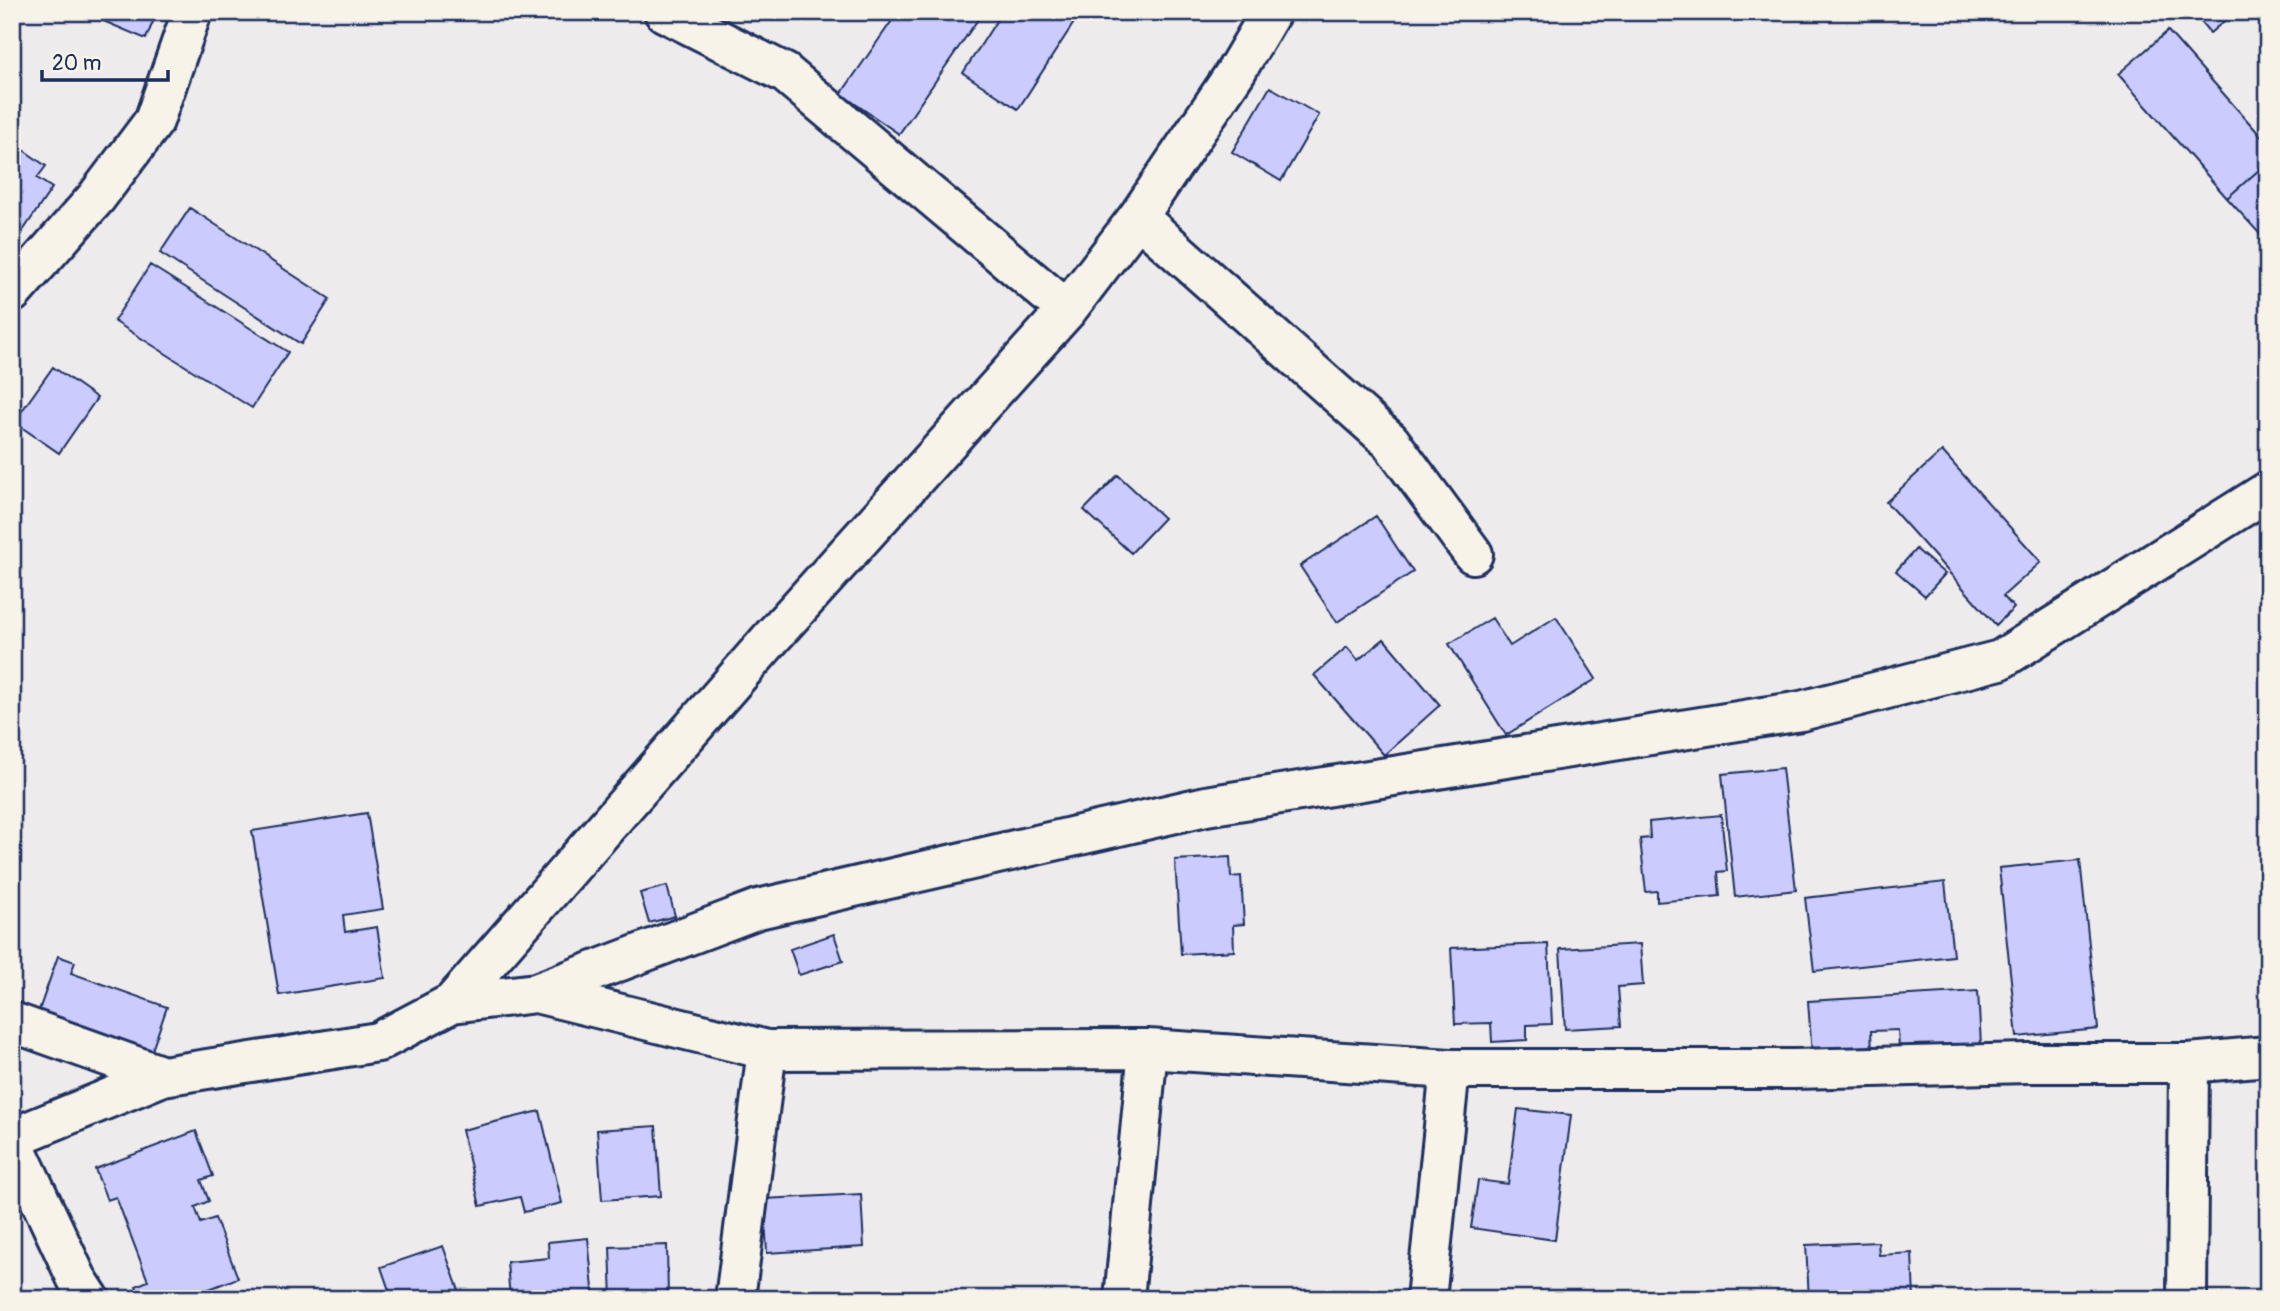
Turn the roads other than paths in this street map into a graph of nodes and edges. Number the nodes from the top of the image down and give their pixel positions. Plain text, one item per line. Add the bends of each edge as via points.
1 (192, 12) edge
2 (664, 12) edge
3 (1271, 12) edge
4 (1138, 217) junction
5 (12, 293) edge
6 (1067, 310) junction
7 (2268, 491) edge
8 (1474, 554) dead end
9 (536, 993) junction
10 (452, 1003) junction
11 (12, 1022) edge
12 (1148, 1049) junction
13 (767, 1050) junction
14 (2268, 1056) edge
15 (2189, 1063) junction
16 (1450, 1069) junction
17 (163, 1076) junction
18 (12, 1139) edge
19 (90, 1299) edge
20 (735, 1299) edge
21 (1124, 1299) edge
22 (1426, 1299) edge
23 (2187, 1299) edge

1 - 5 street via 154,121 96,198
2 - 6 street via 785,74
3 - 4 street
4 - 6 street
4 - 8 street via 1390,441
6 - 10 street via 772,637
7 - 9 street via 2000,660 1801,711 1192,809 758,909
9 - 10 street
9 - 13 street
10 - 17 street via 378,1042
11 - 17 street
12 - 13 street
12 - 16 street
12 - 21 street
13 - 20 street
14 - 15 street
15 - 16 street
15 - 23 street
16 - 22 street
17 - 18 street
18 - 19 street

